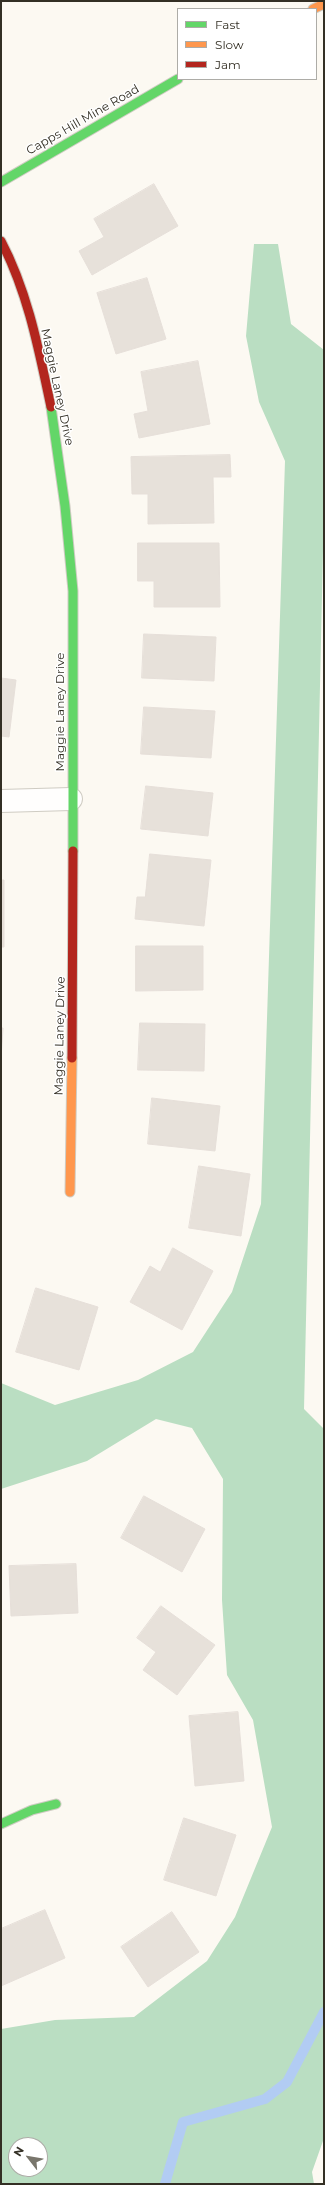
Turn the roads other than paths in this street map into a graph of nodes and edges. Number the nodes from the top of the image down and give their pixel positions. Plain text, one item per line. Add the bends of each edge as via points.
1 (177, 80) edge
2 (1, 182) edge
3 (1, 241) edge
4 (72, 799) junction
5 (1, 801) edge
6 (70, 1192) dead end
7 (56, 1804) dead end
8 (1, 1824) edge

1 - 2 street, Capps Hill Mine Road
3 - 4 street, Maggie Laney Drive via 15,268 37,344 55,424 73,591
4 - 5 street
4 - 6 street, Maggie Laney Drive
7 - 8 street via 32,1810

